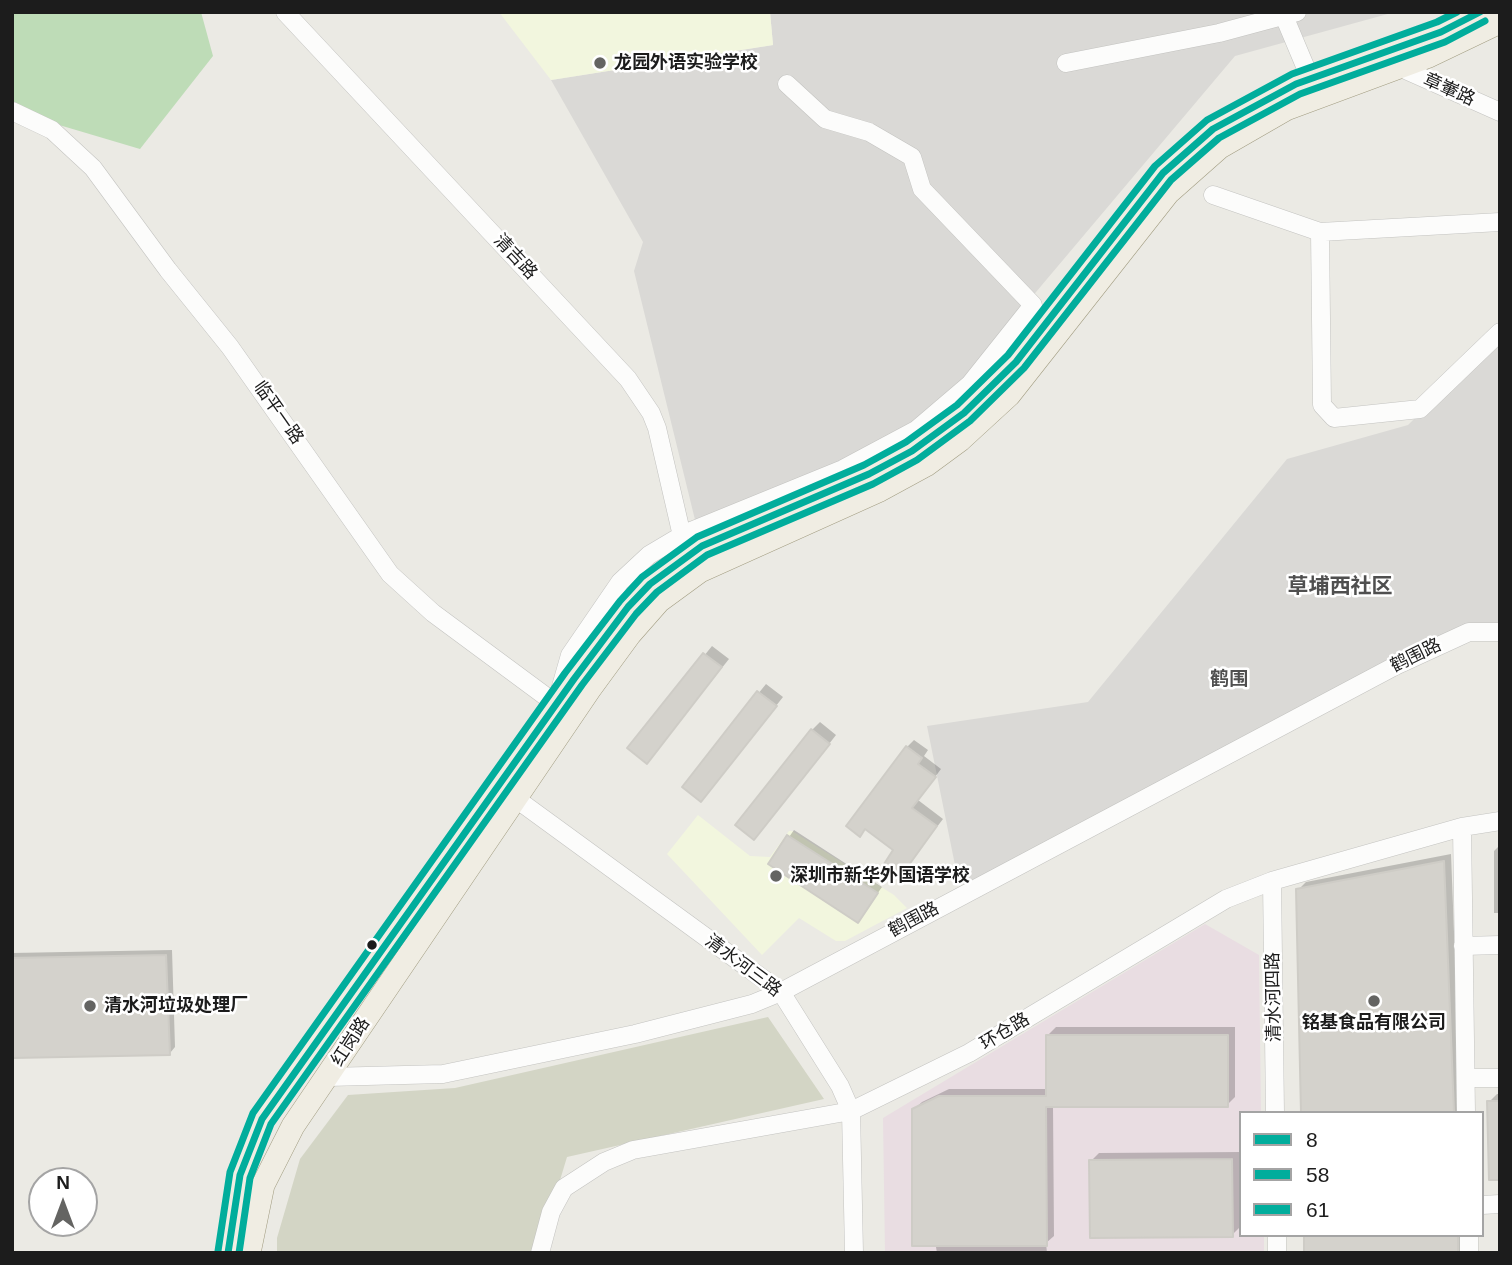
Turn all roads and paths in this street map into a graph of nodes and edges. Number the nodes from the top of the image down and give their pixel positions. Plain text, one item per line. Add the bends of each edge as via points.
1 (285, 12) edge
2 (1480, 12) edge
3 (1290, 14) edge
4 (1500, 22) edge
5 (1066, 64) dead end
6 (1399, 67) junction
7 (1310, 78) junction
8 (787, 84) dead end
9 (12, 111) edge
10 (1500, 112) edge
11 (1213, 195) dead end
12 (1500, 222) edge
13 (1320, 232) junction
14 (1500, 332) edge
15 (682, 536) junction
16 (1500, 632) edge
17 (556, 704) junction
18 (514, 798) junction
19 (1500, 821) edge
20 (1462, 827) junction
21 (1272, 881) junction
22 (1463, 946) junction
23 (1500, 946) edge
24 (781, 992) junction
25 (326, 1027) junction
26 (348, 1047) junction
27 (328, 1077) junction
28 (1466, 1078) junction
29 (1500, 1078) edge
30 (850, 1111) junction
31 (1275, 1111) edge
32 (1466, 1111) edge
33 (228, 1253) edge
34 (249, 1253) edge
35 (540, 1253) edge
36 (854, 1253) edge

1 - 15 street, 清吉路 via 628,379 657,428
2 - 7 main road, 红岗路 via 1441,32
3 - 5 street
3 - 7 street
4 - 6 main road, 红岗路
6 - 10 street, 章輋路
6 - 18 main road, 红岗路 via 1270,117 1191,170 1157,206 1009,395 943,453 880,490 715,563 670,591 630,634
7 - 17 main road, 红岗路 via 1245,109 1186,149 1153,184 1016,362 964,413 912,451 869,474 720,536 676,562 628,607
8 - 15 street via 825,119 869,132 912,157 922,189 1033,305 970,384 916,430 843,469
9 - 17 street, 临平一路 via 52,130 93,168 230,347 390,574 433,613
11 - 13 street
12 - 13 street
13 - 14 street via 1322,405 1334,418 1420,409
15 - 17 street via 649,555 606,600 564,666
16 - 24 street, 鹤围路 via 1469,632 1395,666
17 - 25 main road, 红岗路
18 - 24 street, 清水河三路
18 - 26 main road, 红岗路
19 - 20 street, 环仓路
20 - 21 street, 环仓路
20 - 22 street
21 - 30 street, 环仓路 via 1226,899 969,1053
21 - 31 street, 清水河四路
22 - 23 street
22 - 28 street
24 - 27 street, 鹤围路 via 719,1013 492,1065 443,1074
24 - 30 street, 清水河三路 via 840,1086
25 - 26 main road via 346,1027 351,1037
25 - 33 main road, 红岗路 via 262,1119 240,1175
26 - 27 main road, 红岗路
27 - 34 main road, 红岗路 via 269,1169
28 - 29 street
28 - 32 street
30 - 35 street, 环仓路 via 633,1150 604,1162 564,1188 551,1212
30 - 36 street, 清水河三路

